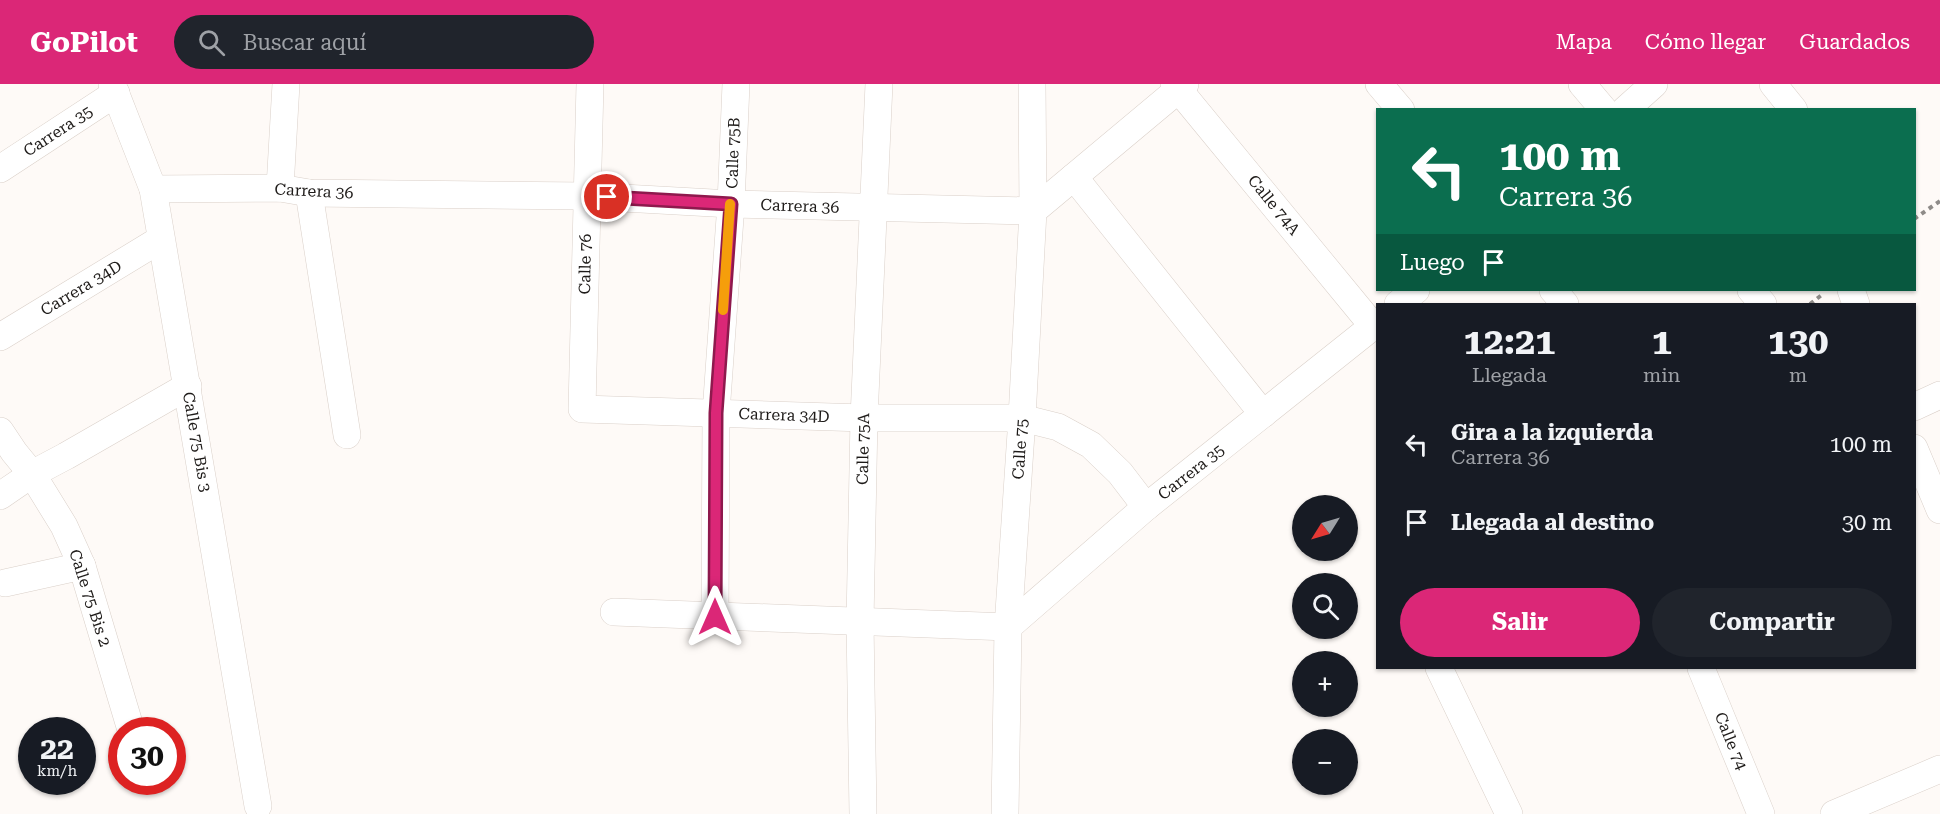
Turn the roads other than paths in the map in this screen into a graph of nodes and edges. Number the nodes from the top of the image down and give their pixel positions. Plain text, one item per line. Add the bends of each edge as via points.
1 (286, 84) edge
2 (590, 84) edge
3 (736, 84) edge
4 (879, 84) edge
5 (1032, 84) edge
6 (1379, 84) edge
7 (1582, 84) edge
8 (1654, 84) edge
9 (1773, 84) edge
10 (1179, 86) edge
11 (114, 88) edge
12 (1399, 108) edge
13 (1602, 108) edge
14 (1628, 108) edge
15 (1792, 108) edge
16 (0, 169) edge
17 (1074, 177) junction
18 (280, 188) junction
19 (153, 189) junction
20 (309, 193) junction
21 (587, 196) junction
22 (731, 204) junction
23 (872, 208) junction
24 (1033, 212) junction
25 (161, 239) junction
26 (1415, 291) edge
27 (1554, 291) edge
28 (1752, 291) edge
29 (1399, 303) edge
30 (1564, 303) edge
31 (1762, 303) edge
32 (1375, 324) edge
33 (0, 337) edge
34 (188, 386) junction
35 (1940, 395) edge
36 (1916, 406) edge
37 (582, 409) joint
38 (716, 413) junction
39 (1263, 414) junction
40 (864, 418) junction
41 (1022, 418) junction
42 (0, 431) edge
43 (347, 435) dead end
44 (1916, 453) edge
45 (32, 474) junction
46 (0, 496) edge
47 (1146, 507) junction
48 (1940, 510) edge
49 (82, 566) junction
50 (5, 583) dead end
51 (614, 612) dead end
52 (715, 617) junction
53 (860, 622) junction
54 (1008, 627) junction
55 (1439, 669) edge
56 (1701, 669) edge
57 (127, 717) edge
58 (1940, 769) edge
59 (258, 806) dead end
60 (863, 814) edge
61 (1005, 814) edge
62 (1509, 814) edge
63 (1761, 814) edge
64 (1834, 814) edge

1 - 18 street
2 - 21 street, Calle 76
3 - 22 street, Calle 75B
4 - 23 street, Calle 75A
5 - 24 street, Calle 75
6 - 12 street
7 - 13 street
8 - 14 street
9 - 15 street
10 - 17 street
10 - 32 street, Calle 74A
11 - 16 street, Carrera 35
11 - 19 street, Calle 75 Bis 3
17 - 24 street
17 - 39 street
18 - 19 street, Carrera 36
18 - 20 street, Carrera 36
19 - 25 street, Calle 75 Bis 3
20 - 21 street, Carrera 36
20 - 43 street
21 - 22 street, Carrera 36
21 - 37 street, Calle 76
22 - 23 street, Carrera 36
22 - 38 street, Calle 75B
23 - 24 street, Carrera 36
23 - 40 street, Calle 75A
24 - 41 street, Calle 75
25 - 33 street, Carrera 34D
25 - 34 street, Calle 75 Bis 3
26 - 29 street
27 - 30 street
28 - 31 street
32 - 39 street, Carrera 35
34 - 45 street
34 - 59 street, Calle 75 Bis 3
35 - 36 street
37 - 38 street, Carrera 34D
38 - 40 street, Carrera 34D
38 - 52 street, Calle 75B
39 - 47 street, Carrera 35
40 - 41 street, Carrera 34D
40 - 53 street, Calle 75A
41 - 47 street, Carrera 34D via 1058,427 1091,445 1120,473
41 - 54 street, Calle 75
42 - 45 street
44 - 48 street
45 - 46 street
45 - 49 street, Calle 75 Bis 2 via 64,526
47 - 54 street, Carrera 35
49 - 50 street
49 - 57 street, Calle 75 Bis 2
51 - 52 street
52 - 53 street
53 - 54 street
53 - 60 street, Calle 75A
54 - 61 street, Calle 75
55 - 62 street
56 - 63 street, Calle 74
58 - 64 street

